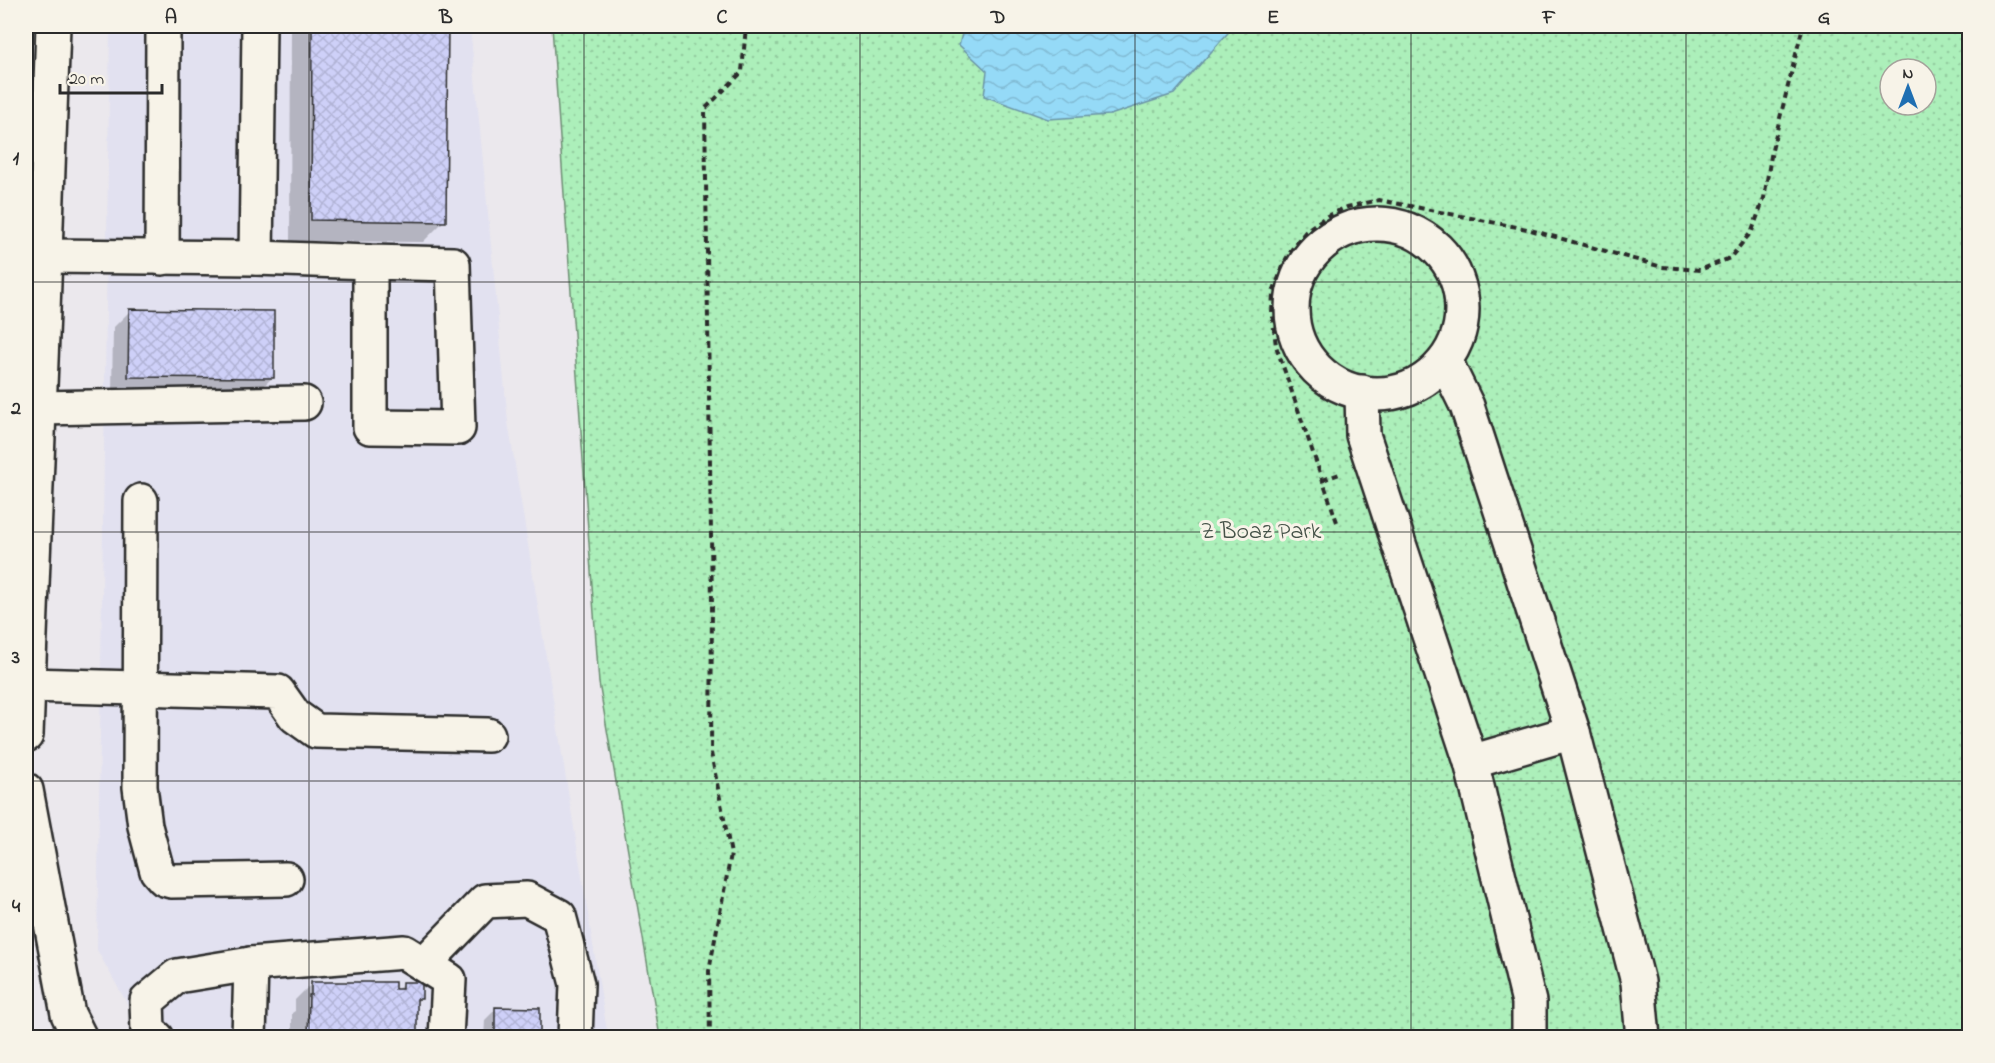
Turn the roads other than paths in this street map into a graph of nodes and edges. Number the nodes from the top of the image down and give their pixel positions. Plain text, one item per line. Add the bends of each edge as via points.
1 (53, 26) edge
2 (163, 26) edge
3 (259, 26) edge
4 (45, 256) junction
5 (162, 258) junction
6 (256, 258) junction
7 (370, 262) junction
8 (1445, 361) junction
9 (1362, 392) junction
10 (304, 403) dead end
11 (39, 408) junction
12 (141, 501) dead end
13 (28, 685) junction
14 (141, 688) junction
15 (1572, 732) junction
16 (26, 735) edge
17 (489, 735) dead end
18 (1471, 762) junction
19 (26, 790) edge
20 (286, 879) dead end
21 (250, 964) junction
22 (424, 964) junction
23 (80, 1038) edge
24 (157, 1038) edge
25 (249, 1038) edge
26 (446, 1038) edge
27 (575, 1038) edge
28 (1529, 1038) edge
29 (1643, 1038) edge

1 - 4 main road
2 - 5 main road
3 - 6 main road
4 - 5 main road
4 - 11 main road
5 - 6 main road
6 - 7 main road
7 - 7 main road via 370,427 458,428 453,264
8 - 9 main road via 1413,387 1384,394
8 - 9 main road via 1458,336 1463,307 1460,287 1447,260 1431,243 1405,228 1381,223 1351,227 1321,244 1302,267 1292,294 1292,324 1305,356 1326,378
8 - 15 main road via 1467,406
9 - 18 main road via 1363,435
10 - 11 main road
11 - 13 main road
12 - 14 main road
13 - 14 main road
13 - 16 main road
14 - 17 main road via 278,692 295,716 316,731
14 - 20 main road via 140,787 157,871 171,881
15 - 18 main road
15 - 29 main road via 1638,982
18 - 28 main road via 1529,1002
19 - 23 main road via 68,1014
21 - 22 main road via 404,952
21 - 24 main road via 177,976 147,1001 148,1031
21 - 25 main road
22 - 26 main road via 449,980
22 - 27 main road via 485,901 527,899 559,916 577,984

